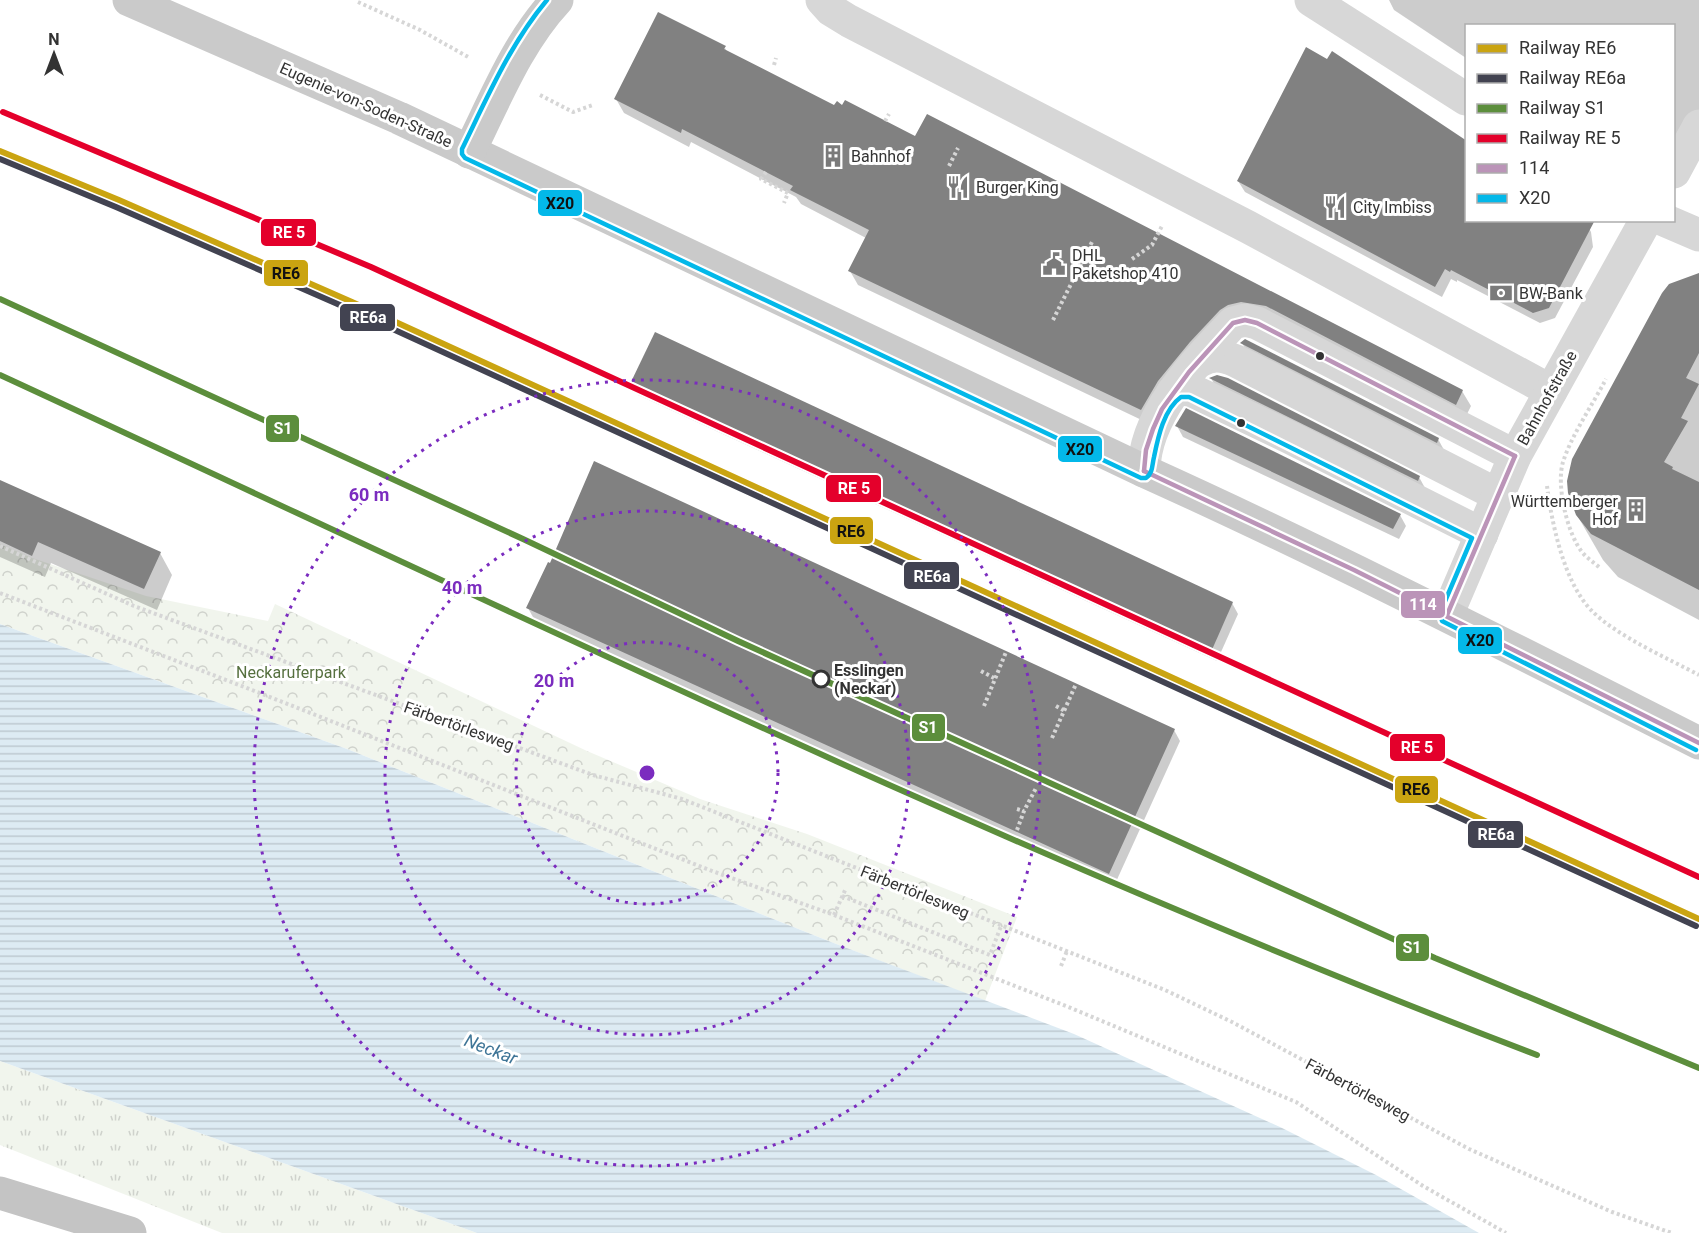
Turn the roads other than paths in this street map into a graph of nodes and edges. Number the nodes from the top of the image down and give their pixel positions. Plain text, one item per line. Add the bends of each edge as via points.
1 (129, 0) edge
2 (558, 0) edge
3 (822, 0) edge
4 (1311, 0) edge
5 (1465, 98) edge
6 (1699, 126) edge
7 (469, 152) junction
8 (1675, 170) edge
9 (1645, 222) edge
10 (1669, 222) edge
11 (1699, 235) edge
12 (1200, 361) junction
13 (1551, 391) junction
14 (1173, 392) junction
15 (1515, 456) junction
16 (1144, 471) junction
17 (1498, 495) junction
18 (1482, 534) junction
19 (1447, 615) junction
20 (1699, 743) edge
21 (0, 1195) edge
22 (91, 1233) edge
23 (130, 1233) edge

1 - 7 main road, Eugenie-von-Soden-Straße
2 - 7 main road via 541,17 524,44
3 - 13 street via 831,10 869,32 1248,227
4 - 5 street
6 - 8 street
7 - 16 main road, Eugenie-von-Soden-Straße
9 - 13 street, Bahnhofstraße
10 - 11 street
12 - 14 street
12 - 15 street via 1233,323 1250,320
12 - 17 street via 1212,355 1236,361
13 - 15 street, Bahnhofstraße
14 - 16 street via 1150,438
14 - 18 street via 1191,390
15 - 17 street, Bahnhofstraße
16 - 19 main road, Eugenie-von-Soden-Straße
17 - 18 street, Bahnhofstraße
18 - 19 street, Bahnhofstraße
19 - 20 main road, Eugenie-von-Soden-Straße
21 - 22 highway
21 - 23 highway

